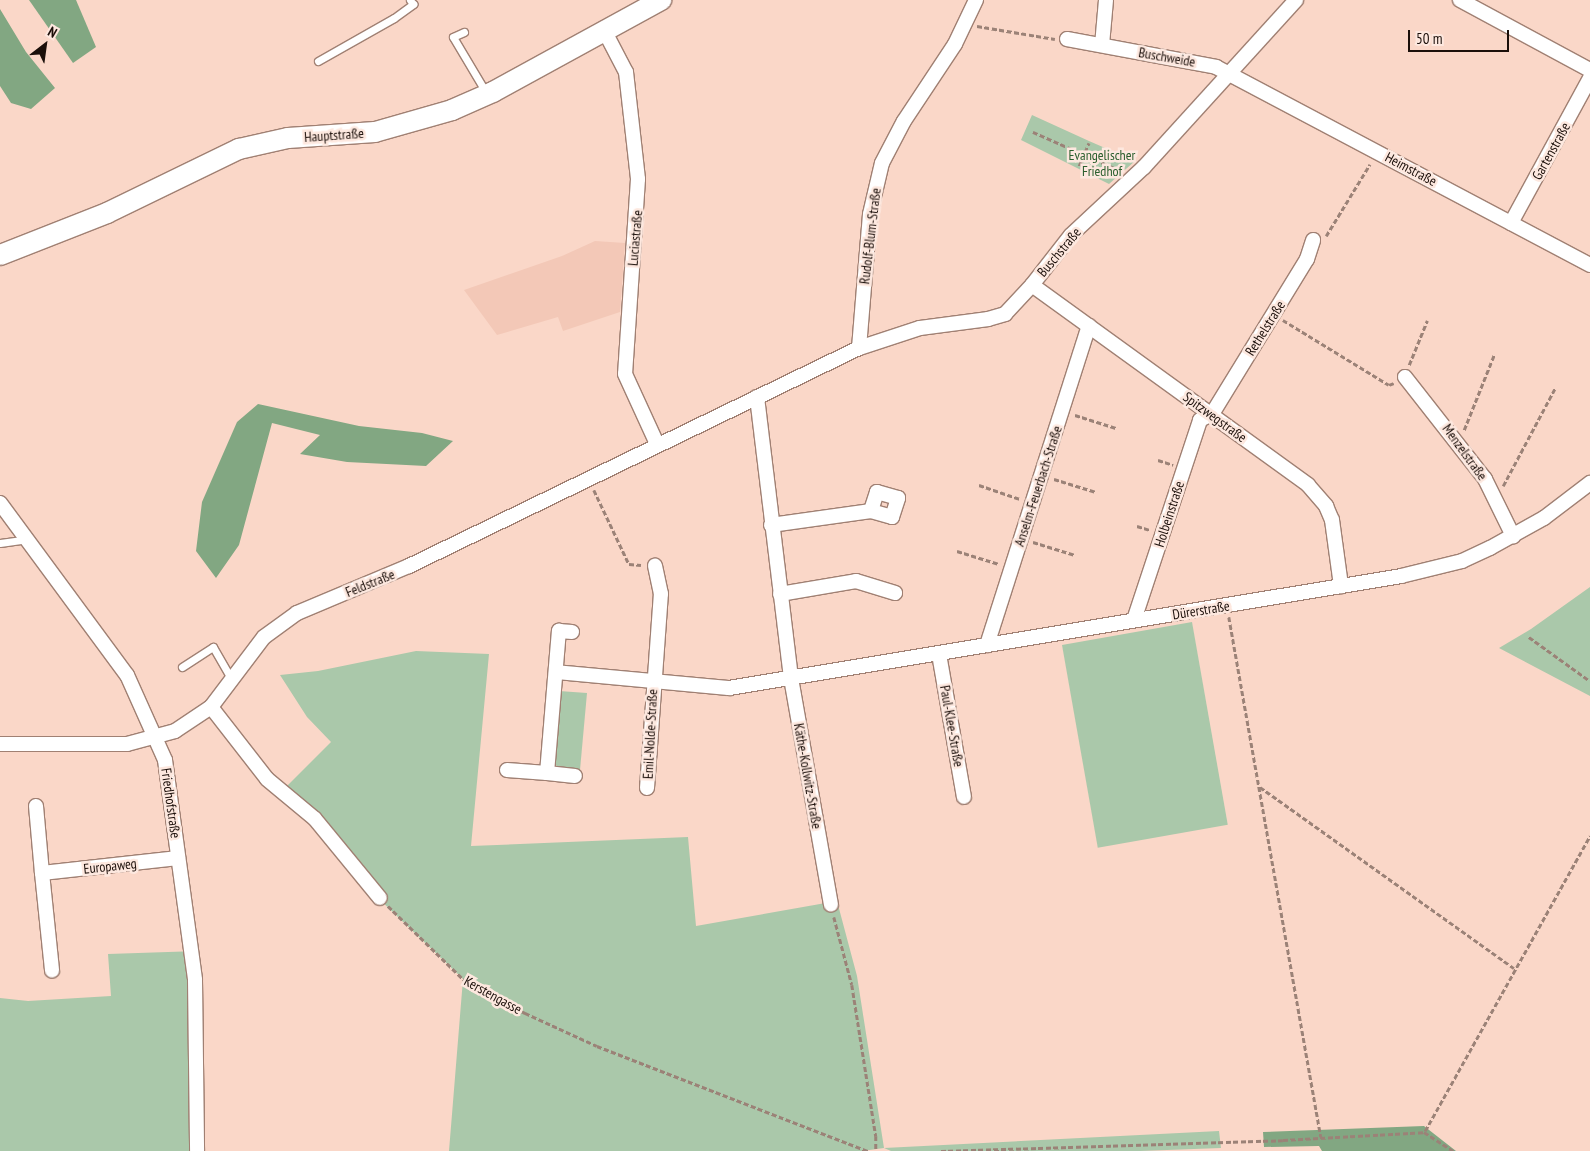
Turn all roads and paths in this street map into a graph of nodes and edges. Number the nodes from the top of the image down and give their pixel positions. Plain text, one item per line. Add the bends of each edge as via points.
1 (410, 0) edge
2 (661, 0) edge
3 (976, 0) edge
4 (1106, 0) edge
5 (1296, 0) edge
6 (1460, 0) edge
7 (966, 24) junction
8 (604, 30) junction
9 (464, 32) dead end
10 (1067, 39) joint
11 (1102, 45) junction
12 (318, 61) dead end
13 (1590, 70) edge
14 (1231, 74) junction
15 (1590, 78) edge
16 (487, 94) junction
17 (1033, 132) dead end
18 (1089, 143) dead end
19 (1377, 152) junction
20 (1084, 154) junction
21 (1079, 166) dead end
22 (1134, 176) junction
23 (1511, 223) junction
24 (1313, 240) joint
25 (0, 255) edge
26 (1590, 265) edge
27 (1032, 286) junction
28 (1274, 314) junction
29 (1427, 321) dead end
30 (1089, 326) junction
31 (859, 348) junction
32 (1494, 355) dead end
33 (1405, 377) junction
34 (1555, 388) dead end
35 (757, 397) junction
36 (1062, 411) junction
37 (1212, 414) junction
38 (1116, 428) dead end
39 (1459, 442) junction
40 (657, 444) junction
41 (1042, 475) junction
42 (588, 478) junction
43 (1590, 483) edge
44 (978, 486) dead end
45 (1096, 492) dead end
46 (1496, 499) junction
47 (0, 503) edge
48 (1033, 503) junction
49 (871, 510) dead end
50 (771, 526) junction
51 (1513, 536) junction
52 (1022, 538) junction
53 (28, 539) junction
54 (0, 543) edge
55 (957, 551) dead end
56 (1075, 555) dead end
57 (655, 566) joint
58 (1012, 568) junction
59 (1342, 586) junction
60 (895, 593) dead end
61 (780, 594) junction
62 (1227, 606) junction
63 (1134, 620) junction
64 (572, 632) dead end
65 (1530, 637) dead end
66 (987, 645) junction
67 (940, 654) junction
68 (182, 667) dead end
69 (556, 672) junction
70 (791, 678) junction
71 (232, 680) junction
72 (653, 680) junction
73 (1590, 681) edge
74 (212, 707) junction
75 (156, 738) junction
76 (0, 744) edge
77 (507, 770) dead end
78 (547, 773) junction
79 (575, 776) dead end
80 (1260, 787) junction
81 (647, 788) dead end
82 (964, 797) dead end
83 (36, 806) dead end
84 (1590, 836) edge
85 (178, 858) junction
86 (42, 873) junction
87 (380, 898) joint
88 (831, 904) joint
89 (1514, 968) junction
90 (52, 970) dead end
91 (1424, 1132) junction
92 (1321, 1137) junction
93 (197, 1151) edge
94 (868, 1151) edge
95 (876, 1151) edge
96 (941, 1151) edge
97 (1453, 1151) edge

1 - 12 lane via 413,4 394,18
2 - 8 main road, Hauptstraße
3 - 7 street, Rudolf-Blum-Straße
4 - 11 street
5 - 14 street, Buschstraße
6 - 13 street
7 - 10 path
7 - 31 street, Rudolf-Blum-Straße via 904,121 876,181 870,214
8 - 16 main road, Hauptstraße
8 - 40 street, Luciastraße via 626,72 638,179 625,374
9 - 16 lane via 453,37
10 - 11 street, Buschweide
11 - 14 street, Buschweide via 1206,63
14 - 19 street, Heimstraße
14 - 22 street, Buschstraße
15 - 23 street, Gartenstraße
16 - 25 main road, Hauptstraße via 444,113 376,132 288,138 239,149 107,213
17 - 20 path
18 - 20 path
19 - 23 street, Heimstraße
19 - 24 path via 1326,237
20 - 21 path
20 - 22 path
22 - 27 street, Buschstraße via 1071,235
23 - 26 street, Heimstraße
24 - 28 street, Rethelstraße via 1306,259
27 - 30 street, Spitzwegstraße
27 - 31 street, Buschstraße via 1011,309 999,316 920,328
28 - 33 path via 1389,386
28 - 37 street, Rethelstraße
29 - 33 path
30 - 36 street, Anselm-Feuerbach-Straße
30 - 37 street, Spitzwegstraße
31 - 35 street, Buschstraße
32 - 39 path
33 - 39 street, Menzelstraße
34 - 46 path
35 - 40 street, Feldstraße
35 - 50 street, Käthe-Kollwitz-Straße
36 - 38 path
36 - 41 street, Anselm-Feuerbach-Straße
37 - 59 street, Spitzwegstraße via 1319,497 1337,536
37 - 63 street, Holbeinstraße via 1200,420
39 - 46 street, Menzelstraße
40 - 42 street, Feldstraße
41 - 45 path
41 - 48 street, Anselm-Feuerbach-Straße
42 - 57 path via 629,564
42 - 71 street, Feldstraße via 409,566 296,613 264,637
43 - 51 street, Dürerstraße via 1572,499
44 - 48 path
46 - 51 street, Menzelstraße
47 - 53 street, Friedhofstraße
48 - 52 street, Anselm-Feuerbach-Straße
49 - 50 street
50 - 61 street, Käthe-Kollwitz-Straße
51 - 59 street, Dürerstraße via 1462,560
52 - 56 path
52 - 58 street, Anselm-Feuerbach-Straße
53 - 54 lane
53 - 75 street, Friedhofstraße via 127,675
55 - 58 path
57 - 72 street, Emil-Nolde-Straße via 661,594
58 - 66 street, Anselm-Feuerbach-Straße
59 - 62 street, Dürerstraße
60 - 61 street via 856,581
61 - 70 street, Käthe-Kollwitz-Straße
62 - 63 street, Dürerstraße
62 - 80 path
63 - 66 street, Dürerstraße
64 - 69 street via 560,631
65 - 73 path
66 - 67 street, Dürerstraße
67 - 70 street, Dürerstraße
67 - 82 street, Paul-Klee-Straße
68 - 71 lane via 213,647
69 - 72 street, Emil-Nolde-Straße
69 - 78 street
70 - 72 street, Emil-Nolde-Straße via 729,688
70 - 88 street, Käthe-Kollwitz-Straße
71 - 74 street, Feldstraße
72 - 81 street, Emil-Nolde-Straße via 655,695
74 - 75 street, Feldstraße via 175,731
74 - 87 street via 267,779 314,819
75 - 76 street, Feldstraße via 126,744
75 - 85 street, Friedhofstraße via 165,760
77 - 78 street
78 - 79 street
80 - 89 path
80 - 92 path via 1269,858
83 - 86 street
84 - 89 path
85 - 86 street, Europaweg
85 - 93 street, Friedhofstraße via 195,980
86 - 90 street
87 - 94 path, Kerstengasse via 463,979 524,1013 597,1046
88 - 95 path via 852,985
89 - 91 path
91 - 92 path
91 - 97 path
92 - 96 path

